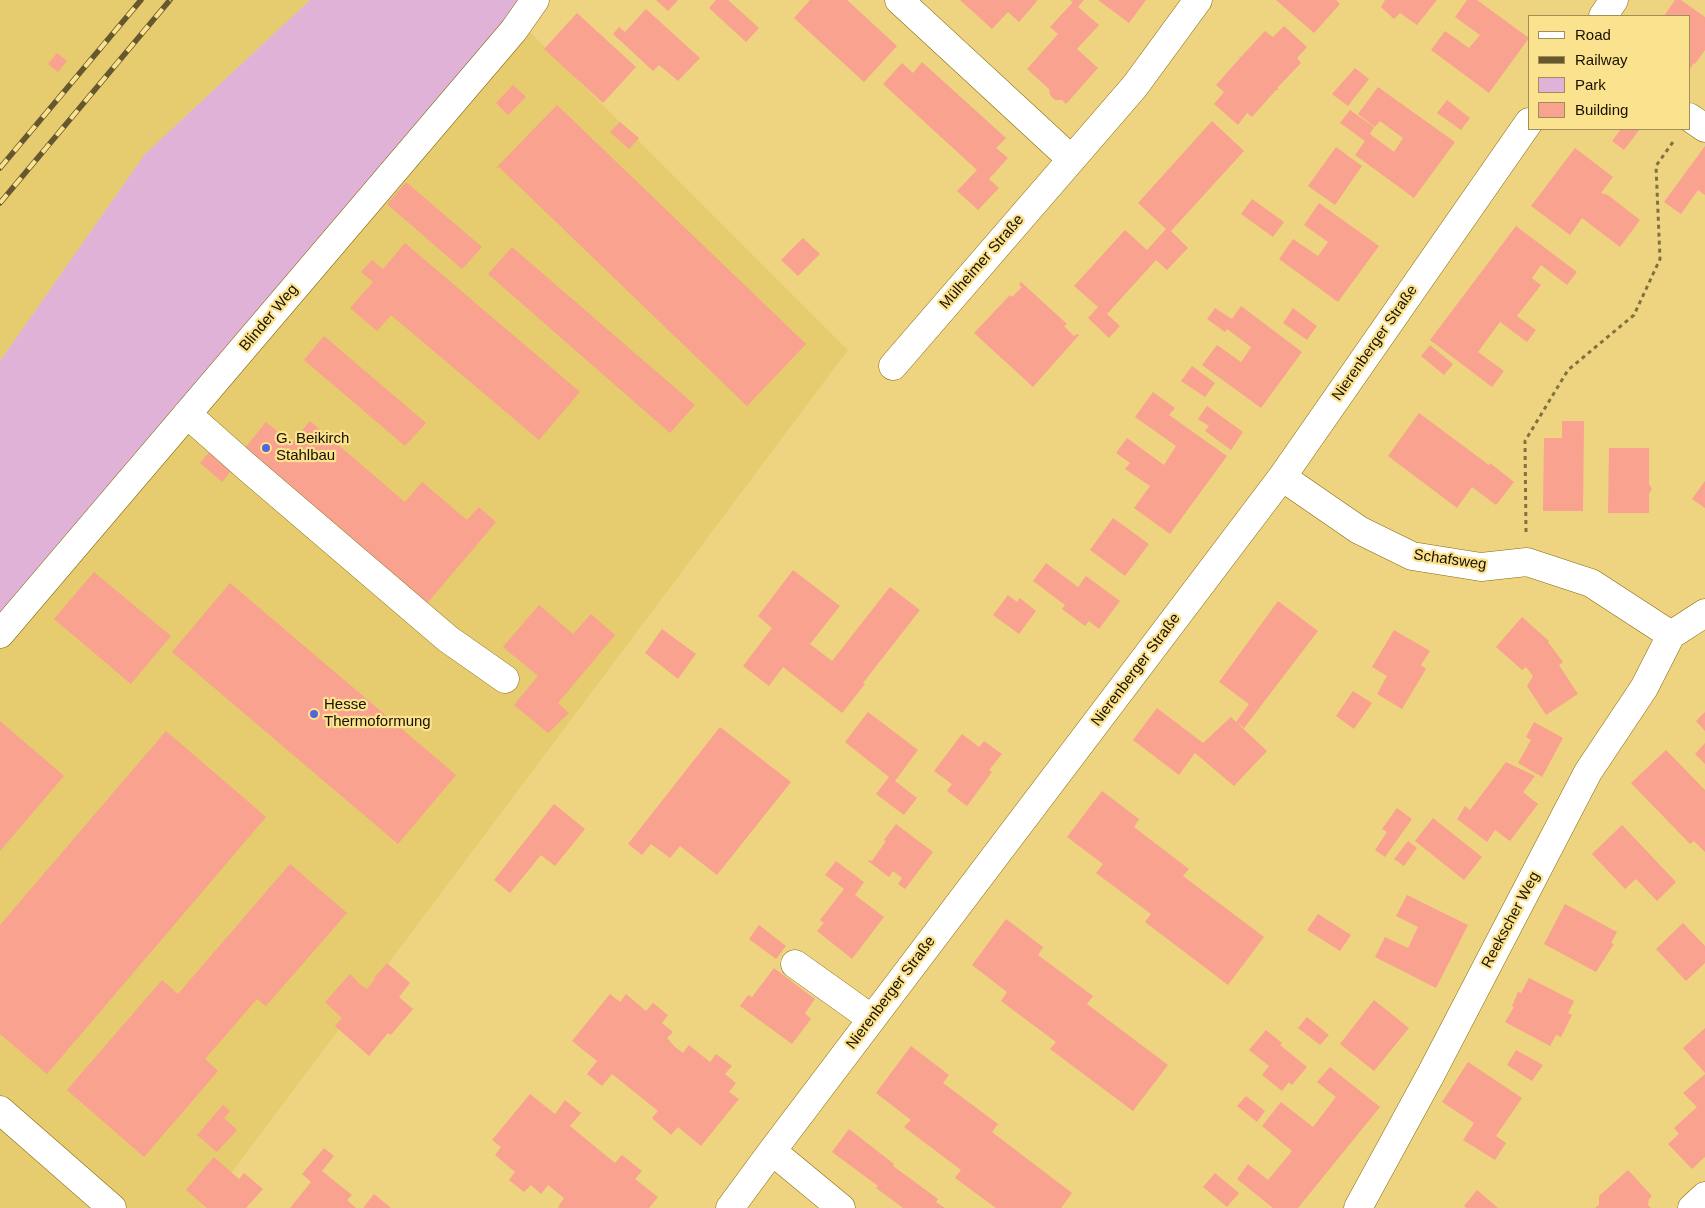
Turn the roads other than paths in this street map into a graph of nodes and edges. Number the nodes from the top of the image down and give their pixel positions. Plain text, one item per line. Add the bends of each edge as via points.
1 (535, 0) edge
2 (899, 0) edge
3 (1198, 0) edge
4 (1528, 123) edge
5 (1690, 127) edge
6 (1705, 128) edge
7 (1071, 158) junction
8 (893, 366) dead end
9 (187, 414) junction
10 (1282, 477) junction
11 (1705, 613) edge
12 (0, 634) edge
13 (1671, 635) junction
14 (505, 679) dead end
15 (795, 964) dead end
16 (872, 1019) junction
17 (0, 1110) edge
18 (772, 1151) junction
19 (1705, 1196) edge
20 (112, 1208) edge
21 (730, 1208) edge
22 (841, 1208) edge
23 (1358, 1208) edge
24 (1692, 1208) edge

1 - 9 street, Blinder Weg via 514,30
2 - 7 street
3 - 7 street, Mülheimer Straße via 1135,86
4 - 10 street, Nierenberger Straße
5 - 6 street
7 - 8 street, Mülheimer Straße
9 - 12 street, Blinder Weg
9 - 14 street via 448,639
10 - 13 street, Schafsweg via 1359,530 1412,556 1482,567 1527,562 1592,583
10 - 16 street, Nierenberger Straße
11 - 13 street
13 - 23 street, Reekscher Weg via 1644,688 1588,772
15 - 16 street
16 - 18 street, Nierenberger Straße
17 - 20 street
18 - 21 street, Nierenberger Straße
18 - 22 street
19 - 24 street

